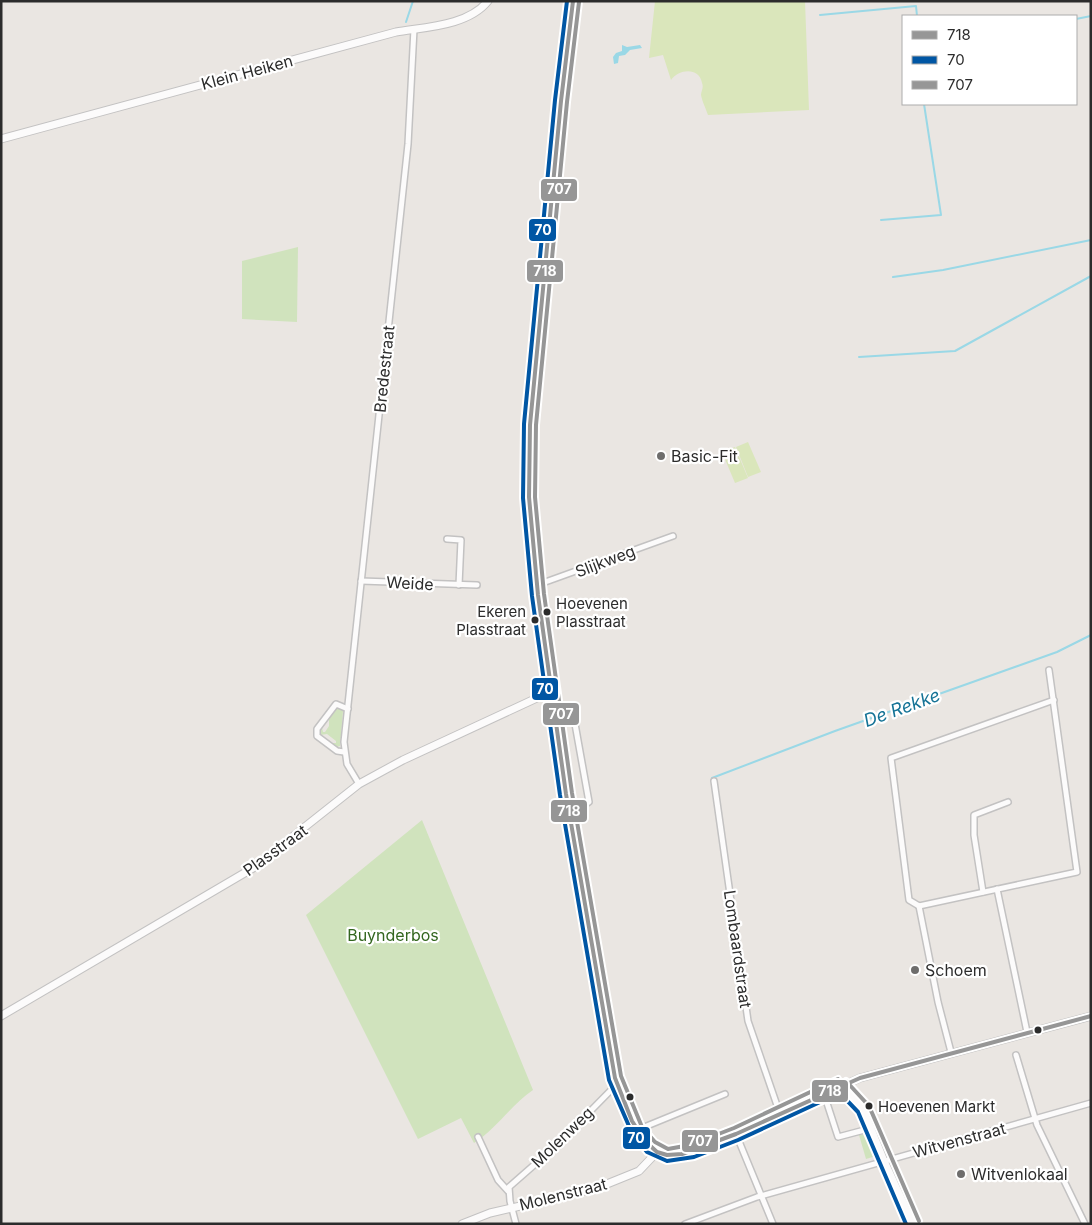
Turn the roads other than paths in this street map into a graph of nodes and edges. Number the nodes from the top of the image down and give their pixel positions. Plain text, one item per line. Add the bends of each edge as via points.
1 (488, 1) edge
2 (573, 1) edge
3 (414, 29) junction
4 (1, 139) edge
5 (673, 536) dead end
6 (447, 539) dead end
7 (361, 581) junction
8 (459, 585) junction
9 (477, 585) dead end
10 (537, 585) junction
11 (1049, 670) dead end
12 (552, 691) junction
13 (1054, 700) junction
14 (572, 707) dead end
15 (348, 709) junction
16 (344, 752) junction
17 (714, 781) dead end
18 (359, 784) junction
19 (1008, 802) dead end
20 (569, 810) junction
21 (997, 889) junction
22 (983, 892) junction
23 (919, 906) junction
24 (1, 1016) edge
25 (1091, 1016) edge
26 (1027, 1032) junction
27 (950, 1052) junction
28 (1016, 1055) dead end
29 (617, 1084) junction
30 (841, 1085) junction
31 (725, 1094) dead end
32 (824, 1094) junction
33 (1091, 1103) edge
34 (780, 1114) junction
35 (1035, 1119) junction
36 (872, 1128) junction
37 (637, 1130) junction
38 (736, 1134) junction
39 (478, 1138) dead end
40 (657, 1152) junction
41 (884, 1161) junction
42 (508, 1191) junction
43 (762, 1196) junction
44 (512, 1207) junction
45 (462, 1224) edge
46 (516, 1224) edge
47 (685, 1224) edge
48 (773, 1224) edge
49 (913, 1224) edge
50 (1085, 1224) edge

1 - 3 main road, Klein Heiken via 483,8 455,21
2 - 10 main road via 530,425 529,497
3 - 4 main road, Klein Heiken
3 - 7 street, Bredestraat via 408,144
5 - 10 street, Slijkweg
6 - 8 street via 461,540
7 - 8 street, Weide
7 - 15 street, Bredestraat
8 - 9 street, Weide
10 - 12 main road
11 - 13 street
12 - 18 main road, Plasstraat via 403,760
12 - 20 main road
13 - 21 street via 1077,872
13 - 23 street via 891,758 909,900
14 - 20 street via 589,802
15 - 16 street, Bredestraat
15 - 16 street via 336,704 317,729 317,736 337,751
16 - 18 street, Bredestraat via 350,771
17 - 34 street, Lombaardstraat via 748,1021
18 - 24 main road, Plasstraat via 253,868
19 - 22 street via 974,815
20 - 29 main road via 604,1025
21 - 22 street
21 - 26 street
22 - 23 street
23 - 27 street
25 - 26 main road
26 - 27 main road
27 - 30 main road
28 - 35 street
29 - 37 main road
29 - 42 street, Molenweg
30 - 32 main road
30 - 36 main road via 863,1109
31 - 37 street
32 - 34 main road
32 - 36 street via 838,1137
33 - 35 street, Witvenstraat
34 - 38 main road
35 - 41 street, Witvenstraat
35 - 50 street
36 - 41 main road
37 - 40 main road
38 - 40 main road via 682,1154
38 - 43 street
39 - 42 street via 498,1180
40 - 44 main road, Molenstraat via 639,1171 597,1188
41 - 43 street, Witvenstraat
41 - 49 main road
42 - 44 street
43 - 47 street, Witvenstraat
43 - 48 street
44 - 45 main road, Molenstraat
44 - 46 street

